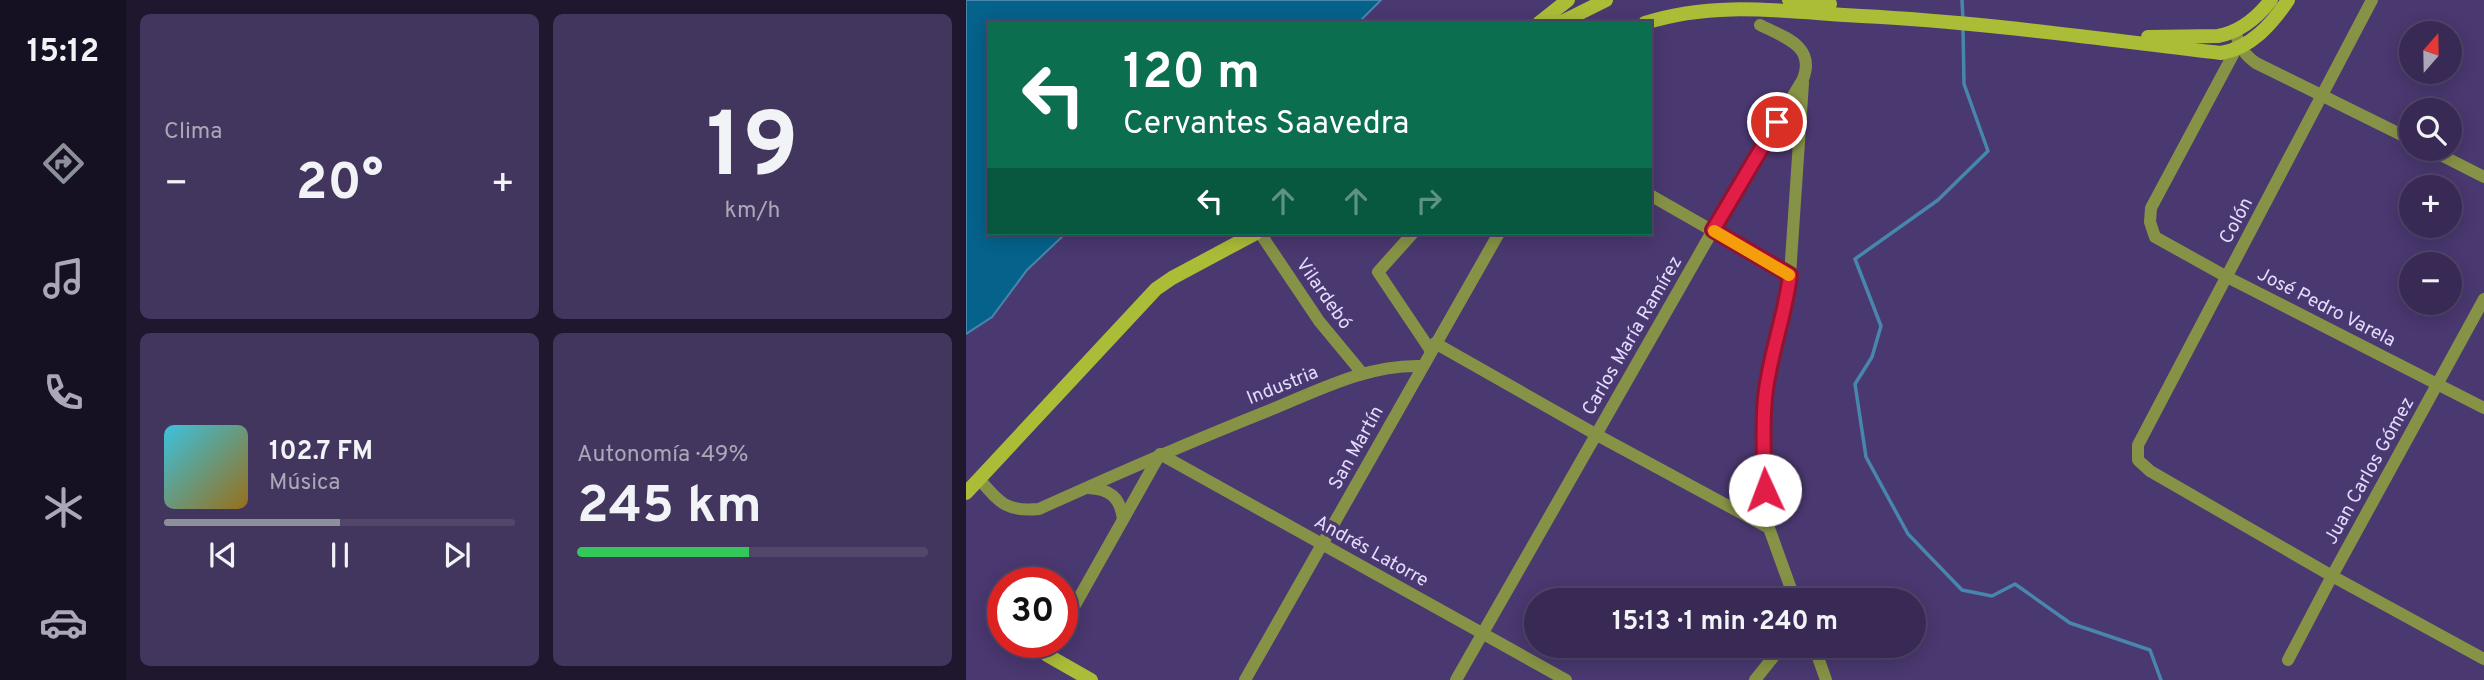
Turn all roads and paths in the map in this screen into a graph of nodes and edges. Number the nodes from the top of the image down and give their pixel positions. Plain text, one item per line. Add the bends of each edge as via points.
1 (1569, 0) edge
2 (1606, 0) edge
3 (1789, 0) edge
4 (2271, 0) edge
5 (2288, 0) edge
6 (2372, 0) edge
7 (1896, 16) junction
8 (1542, 21) edge
9 (1560, 21) edge
10 (1563, 21) edge
11 (1652, 21) edge
12 (1760, 25) dead end
13 (2235, 32) junction
14 (2084, 37) junction
15 (2232, 50) junction
16 (1803, 79) junction
17 (2323, 94) junction
18 (2399, 133) edge
19 (2453, 161) edge
20 (2484, 177) edge
21 (1652, 196) edge
22 (1713, 230) junction
23 (1254, 235) edge
24 (1259, 235) edge
25 (1411, 235) edge
26 (1498, 235) edge
27 (1790, 275) junction
28 (2227, 277) junction
29 (2484, 299) edge
30 (1433, 347) junction
31 (1422, 366) junction
32 (1362, 373) junction
33 (2437, 383) junction
34 (2484, 408) edge
35 (1597, 435) junction
36 (1160, 454) junction
37 (979, 479) junction
38 (1085, 488) junction
39 (966, 493) edge
40 (1123, 519) junction
41 (1769, 528) junction
42 (1322, 545) junction
43 (2332, 576) junction
44 (1791, 588) edge
45 (1078, 599) edge
46 (1483, 632) junction
47 (1063, 658) edge
48 (1772, 658) edge
49 (1818, 658) edge
50 (2484, 659) edge
51 (2288, 660) dead end
52 (1091, 680) edge
53 (1245, 680) edge
54 (1456, 680) edge
55 (1566, 680) edge
56 (1755, 680) edge
57 (1826, 680) edge

1 - 8 street
1 - 9 street
2 - 10 street
3 - 7 street
4 - 13 street
5 - 15 street via 2260,34
6 - 17 street, Colón
7 - 11 street via 1728,8
7 - 14 street
12 - 16 street via 1801,48 1807,60
13 - 14 street
13 - 15 street
14 - 15 street
15 - 17 street
15 - 28 street, José Pedro Varela via 2151,208 2150,222 2155,237
16 - 22 street, Carlos María Ramírez
16 - 27 street
17 - 18 street
17 - 28 street, Colón
19 - 20 street
21 - 22 street
22 - 27 street
22 - 35 street, Carlos María Ramírez
23 - 37 street via 1156,289
24 - 32 street, Vilardebó
25 - 30 street via 1378,272
26 - 30 street, San Martín
27 - 41 street via 1765,396
28 - 33 street, José Pedro Varela
28 - 43 street, Colón via 2138,445 2138,460
29 - 33 street, Juan Carlos Gómez
30 - 31 street, San Martín
30 - 35 street
31 - 32 street, Industria via 1399,365
31 - 42 street, San Martín
32 - 36 street, Industria
33 - 34 street, José Pedro Varela
33 - 43 street, Juan Carlos Gómez
35 - 41 street
35 - 46 street, Carlos María Ramírez
36 - 38 street, Industria
36 - 40 street
36 - 42 street, Andrés Latorre
37 - 38 street, Industria via 1001,504 1018,511 1039,509
37 - 39 street
38 - 40 street via 1113,494
40 - 45 street
41 - 44 street
42 - 46 street, Andrés Latorre
42 - 53 street, San Martín
43 - 50 street
43 - 51 street, Juan Carlos Gómez
46 - 54 street, Carlos María Ramírez
46 - 55 street, Andrés Latorre
47 - 52 street
48 - 56 street
49 - 57 street

